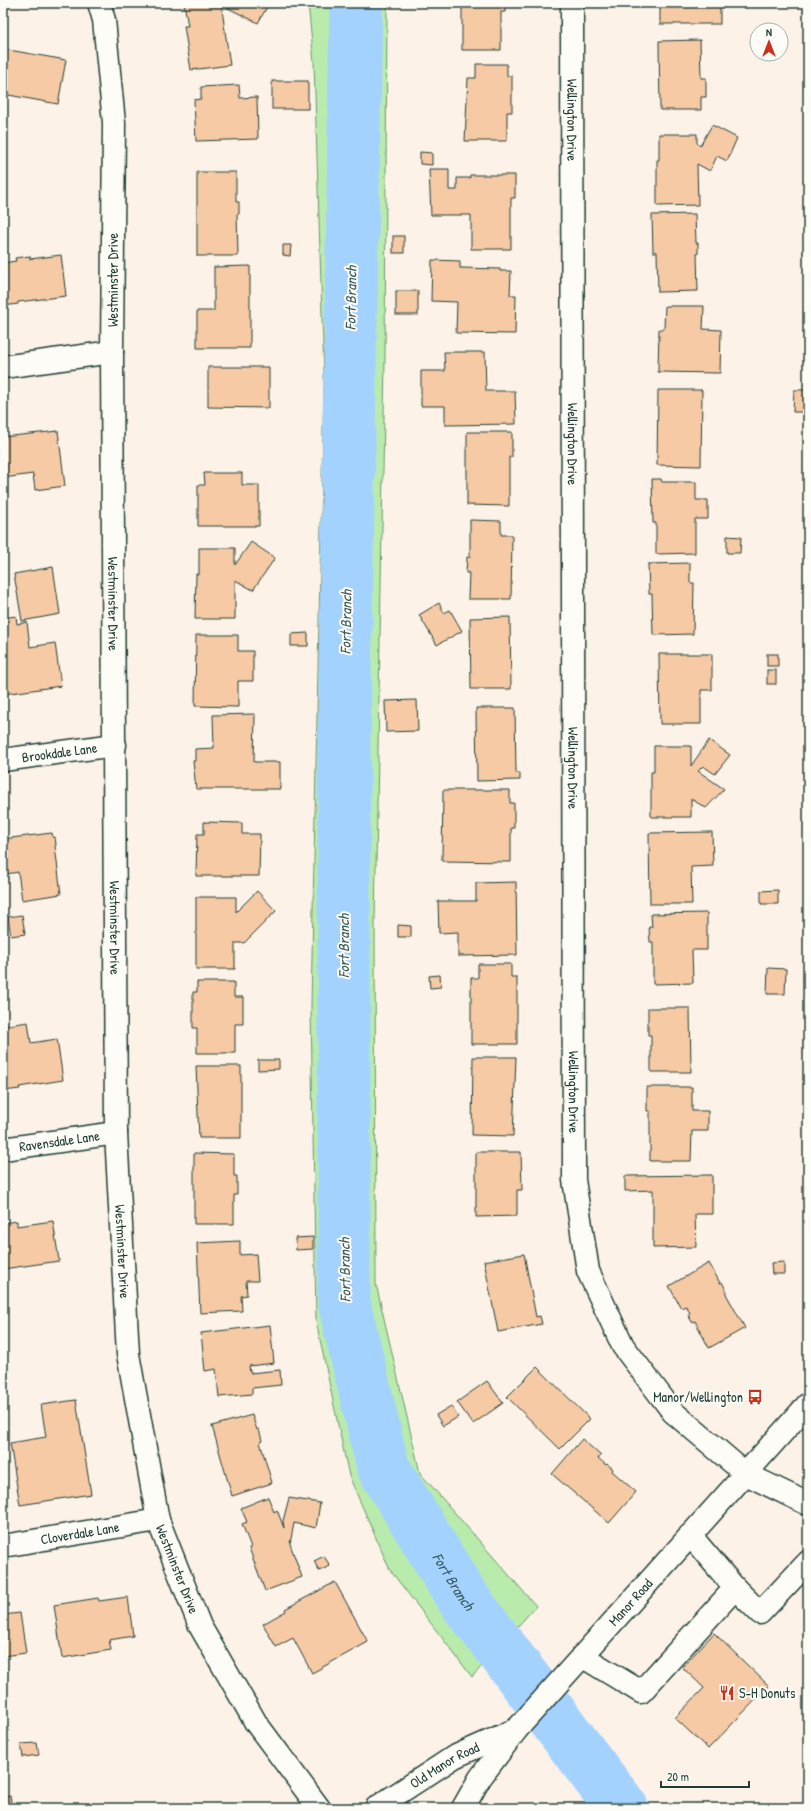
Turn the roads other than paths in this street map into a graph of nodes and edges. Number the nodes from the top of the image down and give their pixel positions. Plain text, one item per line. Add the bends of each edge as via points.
1 (99, 3) edge
2 (572, 3) edge
3 (112, 352) junction
4 (3, 367) edge
5 (115, 745) junction
6 (3, 760) edge
7 (116, 1133) junction
8 (3, 1149) edge
9 (808, 1404) edge
10 (746, 1474) junction
11 (808, 1504) edge
12 (158, 1520) junction
13 (690, 1535) junction
14 (3, 1546) edge
15 (808, 1562) edge
16 (735, 1588) junction
17 (582, 1656) junction
18 (517, 1729) junction
19 (318, 1808) edge
20 (376, 1808) edge
21 (462, 1808) edge

1 - 3 street, Westminster Drive via 104,20 114,123
2 - 10 street, Wellington Drive via 574,1180 588,1271 623,1346 673,1412
3 - 4 street
3 - 5 street, Westminster Drive
5 - 6 street, Brookdale Lane
5 - 7 street, Westminster Drive
7 - 8 street, Ravensdale Lane
7 - 12 street, Westminster Drive via 128,1354
9 - 10 street, Manor Road
10 - 11 street, Wellington Drive
10 - 13 street, Manor Road
12 - 14 street, Cloverdale Lane
12 - 19 street, Westminster Drive via 200,1626 256,1723
13 - 16 street
13 - 17 street, Manor Road
15 - 16 street via 760,1613
16 - 17 street via 641,1692
17 - 18 street, Manor Road
18 - 20 street, Old Manor Road via 454,1757
18 - 21 street, Manor Road via 480,1778

